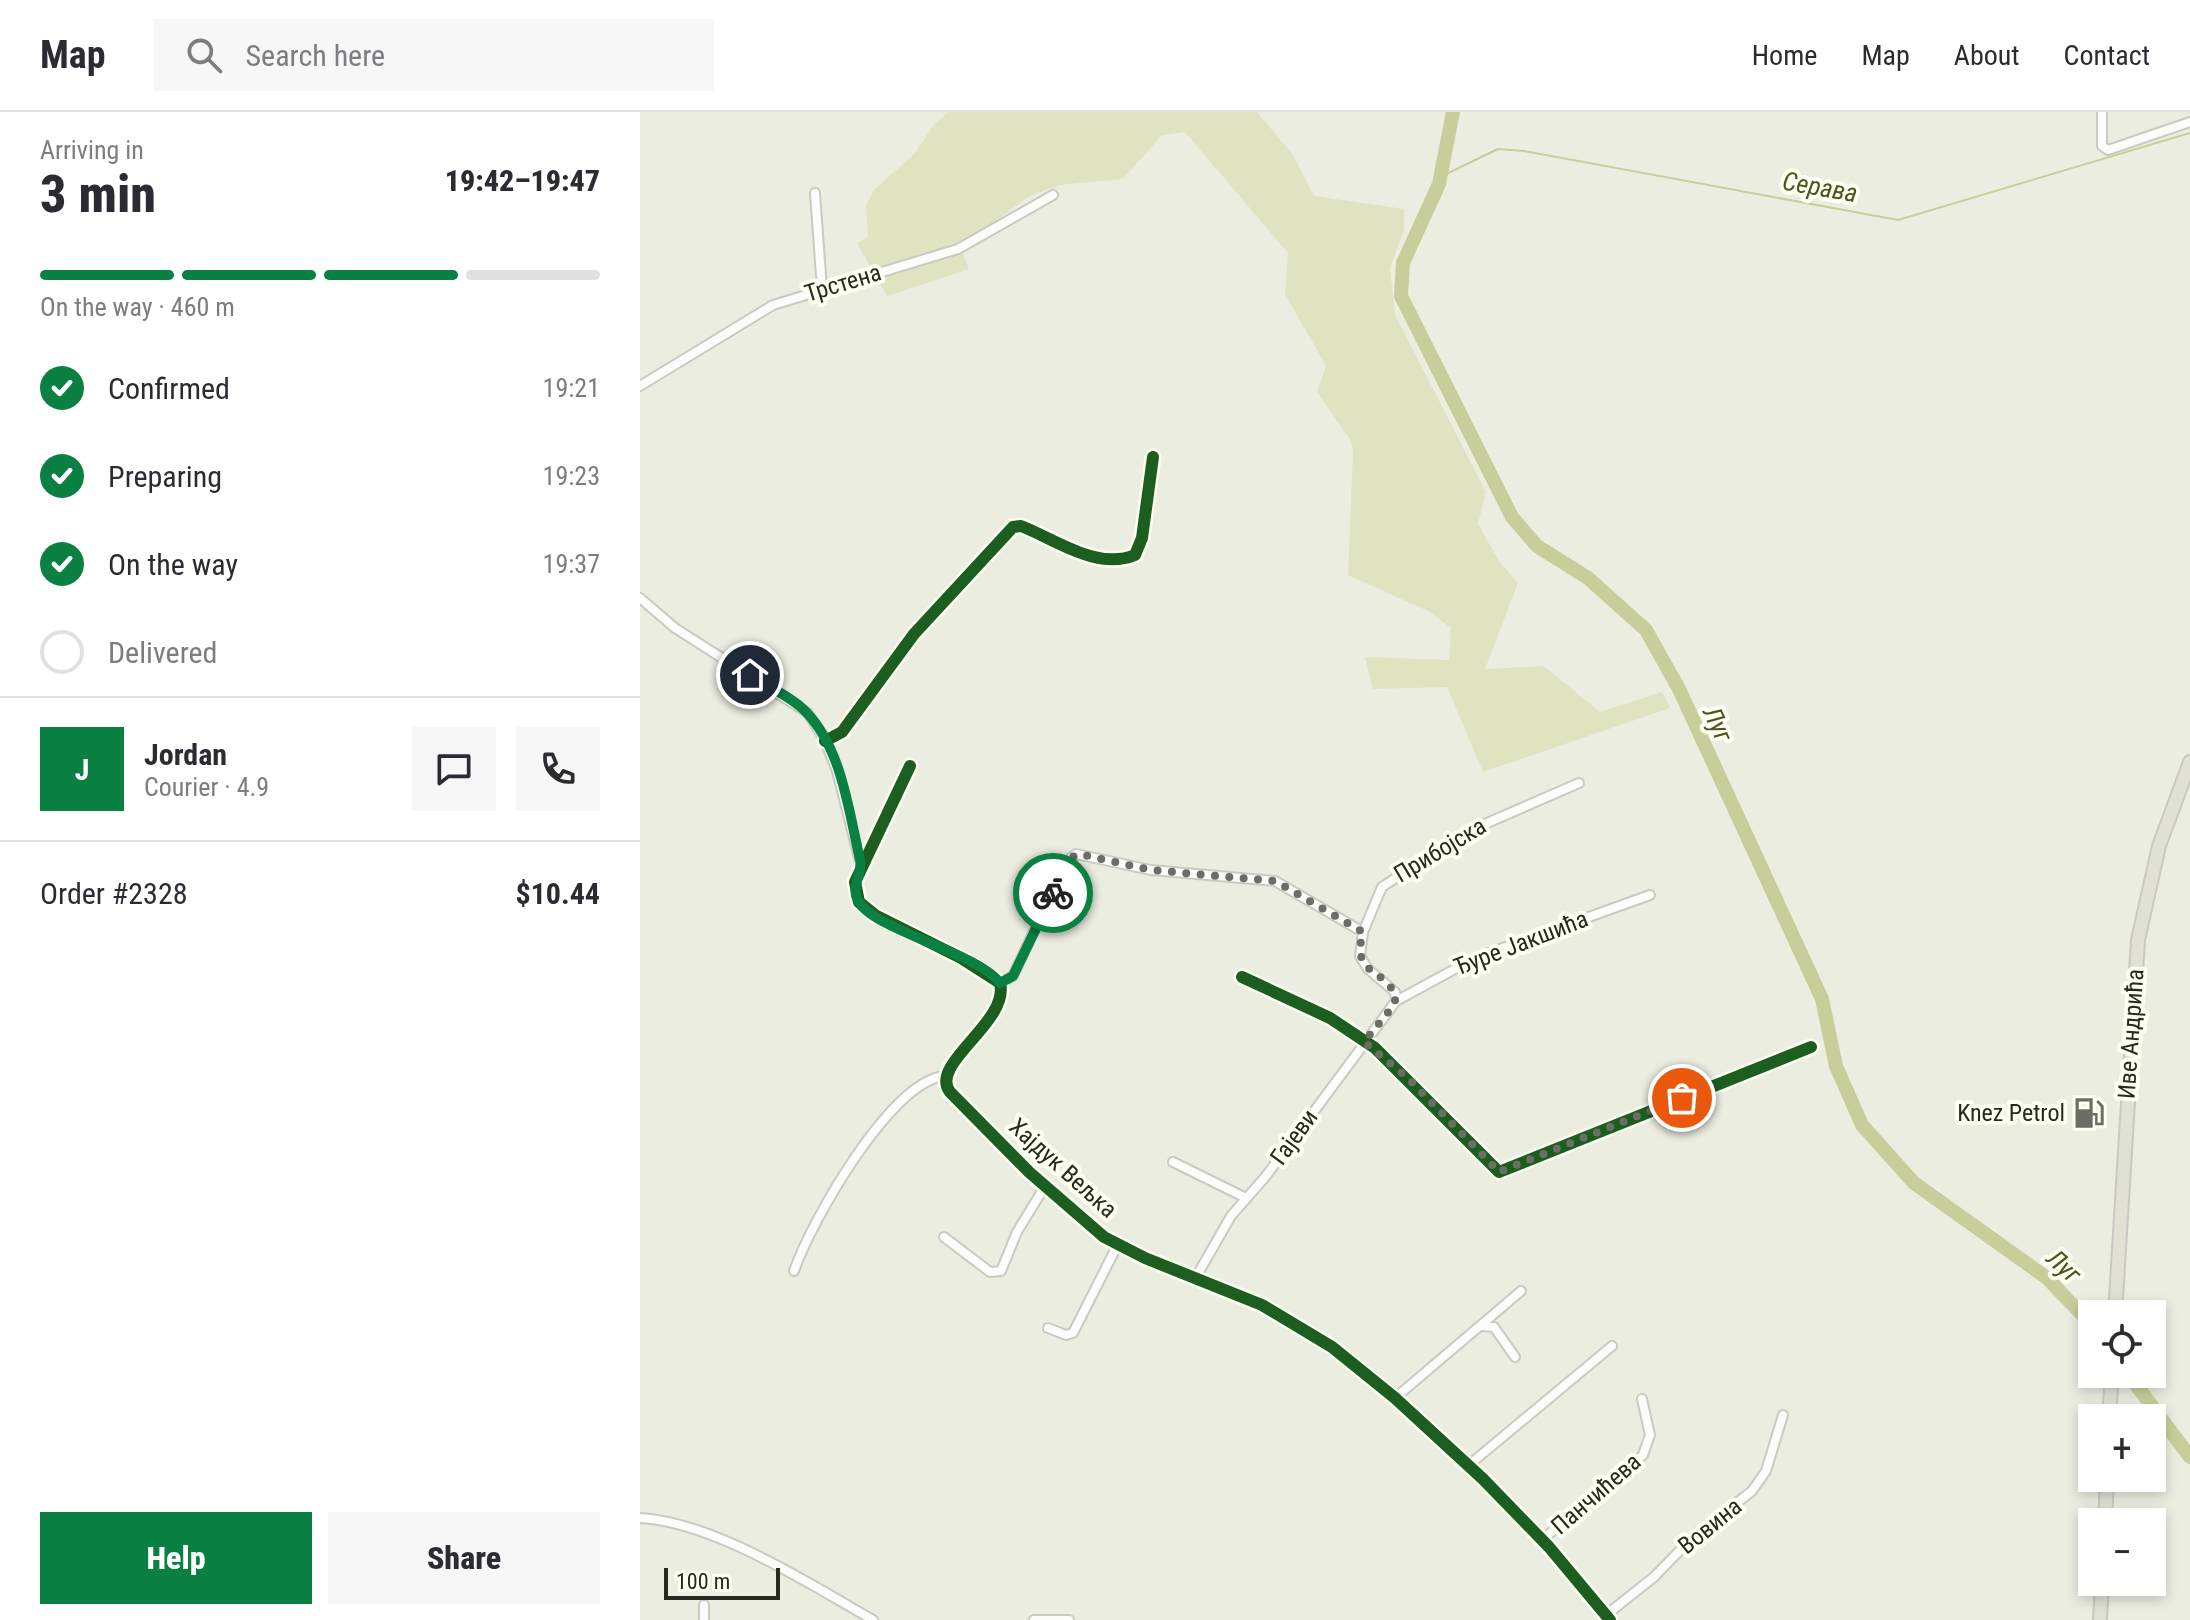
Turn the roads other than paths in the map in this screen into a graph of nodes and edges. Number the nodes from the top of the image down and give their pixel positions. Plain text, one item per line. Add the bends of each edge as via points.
1 (2102, 112) edge
2 (2190, 122) edge
3 (815, 193) dead end
4 (1053, 195) dead end
5 (822, 289) junction
6 (640, 386) edge
7 (1153, 457) dead end
8 (640, 598) edge
9 (825, 741) junction
10 (2190, 762) edge
11 (910, 766) dead end
12 (1579, 783) dead end
13 (861, 866) junction
14 (1650, 895) dead end
15 (1363, 932) junction
16 (1242, 977) dead end
17 (1000, 983) junction
18 (1396, 1001) junction
19 (1364, 1042) junction
20 (1811, 1047) dead end
21 (944, 1076) junction
22 (1173, 1162) dead end
23 (1045, 1186) junction
24 (1246, 1198) junction
25 (944, 1237) dead end
26 (1118, 1244) junction
27 (794, 1271) dead end
28 (1196, 1277) junction
29 (1521, 1291) dead end
30 (2116, 1300) edge
31 (1482, 1326) junction
32 (1048, 1328) dead end
33 (1612, 1346) dead end
34 (1515, 1357) dead end
35 (1395, 1398) junction
36 (1642, 1399) dead end
37 (1783, 1415) dead end
38 (1469, 1465) junction
39 (640, 1518) edge
40 (1542, 1540) junction
41 (2101, 1596) edge
42 (704, 1605) dead end
43 (1608, 1618) edge
44 (704, 1620) edge
45 (873, 1620) edge
46 (1034, 1620) edge
47 (1069, 1620) edge
48 (2100, 1620) edge

1 - 2 street via 2102,146 2108,150
3 - 5 street
4 - 5 street, Трстена via 958,249
5 - 6 street, Трстена via 763,310
7 - 9 street via 1135,555 1126,559 1081,553 1013,527 914,634 842,732
8 - 9 street via 675,628 801,707
9 - 13 street
10 - 30 main road, Иве Андрића via 2159,846 2138,940
11 - 13 street
12 - 15 street, Прибојска via 1490,819 1413,862 1379,890
13 - 17 street via 856,891 865,908
14 - 18 street, Ђуре Јакшића via 1475,958
15 - 17 street via 1275,881 1151,870 1076,854 1067,861 1013,976
15 - 18 street, Прибојска via 1362,963 1392,988
16 - 19 street via 1330,1018
17 - 21 street via 998,1004
18 - 19 street, Гајеви
19 - 20 street via 1408,1078 1499,1172
19 - 24 street, Гајеви
21 - 23 street, Хајдук Вељка via 950,1092
21 - 27 street via 934,1077 903,1101 845,1171 804,1242
22 - 24 street
23 - 25 street via 1001,1271 990,1272
23 - 26 street, Хајдук Вељка
24 - 28 street, Гајеви
26 - 28 street, Хајдук Вељка
26 - 32 street via 1073,1333
28 - 35 street, Хајдук Вељка via 1262,1305 1332,1347
29 - 31 street
31 - 34 street via 1494,1327
31 - 35 street
33 - 38 street
35 - 38 street, Хајдук Вељка
36 - 40 street, Панчићева via 1650,1435 1643,1455
37 - 43 street, Вовина via 1773,1452 1752,1491 1706,1526
38 - 40 street, Хајдук Вељка
39 - 45 street via 716,1537
40 - 43 street, Хајдук Вељка
41 - 48 main road
42 - 44 street
46 - 47 street

